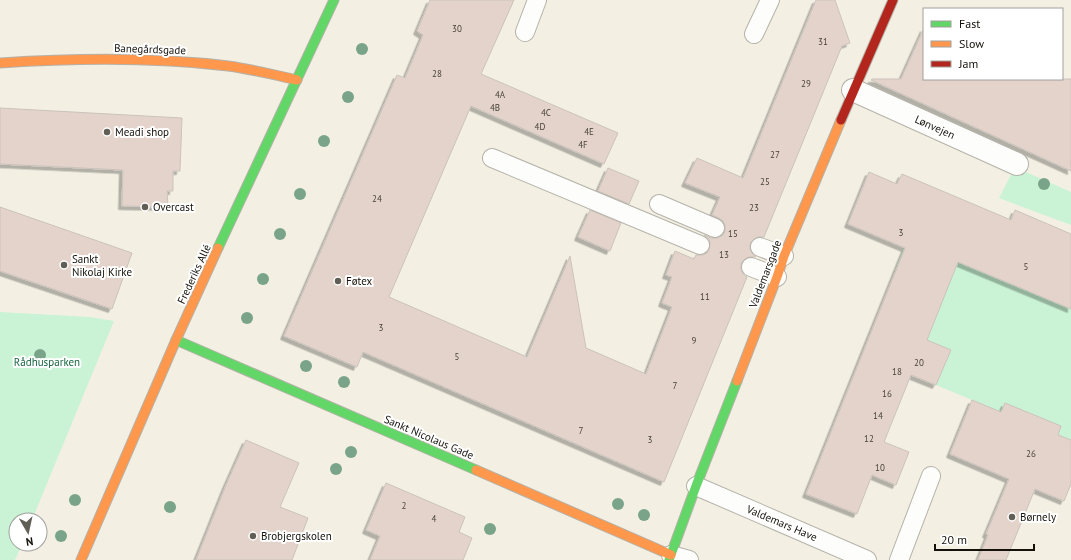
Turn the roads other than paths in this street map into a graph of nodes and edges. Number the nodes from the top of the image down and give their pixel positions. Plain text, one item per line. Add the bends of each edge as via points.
1 (334, 0) edge
2 (538, 0) edge
3 (770, 0) edge
4 (893, 0) edge
5 (525, 32) dead end
6 (754, 34) dead end
7 (0, 63) edge
8 (297, 80) junction
9 (853, 90) junction
10 (492, 158) dead end
11 (1016, 164) dead end
12 (659, 204) dead end
13 (715, 228) dead end
14 (700, 245) dead end
15 (760, 247) dead end
16 (784, 256) junction
17 (751, 267) dead end
18 (777, 278) junction
19 (176, 340) junction
20 (931, 476) dead end
21 (696, 486) junction
22 (672, 558) edge
23 (81, 560) edge
24 (689, 560) edge
25 (867, 560) edge
26 (899, 560) edge

1 - 8 street, Frederiks Allé
2 - 5 lane
3 - 6 lane
4 - 9 street, Valdemarsgade
7 - 8 street, Banegårdsgade via 138,59 198,62
8 - 19 street, Frederiks Allé
9 - 11 street, Lønvejen
9 - 16 street, Valdemarsgade
10 - 14 lane
12 - 13 lane
15 - 16 lane
16 - 18 street, Valdemarsgade
17 - 18 lane
18 - 21 street, Valdemarsgade
19 - 22 street, Sankt Nicolaus Gade
19 - 23 street, Frederiks Allé
20 - 26 lane
21 - 22 street, Valdemarsgade
21 - 25 lane, Valdemars Have
22 - 24 lane

